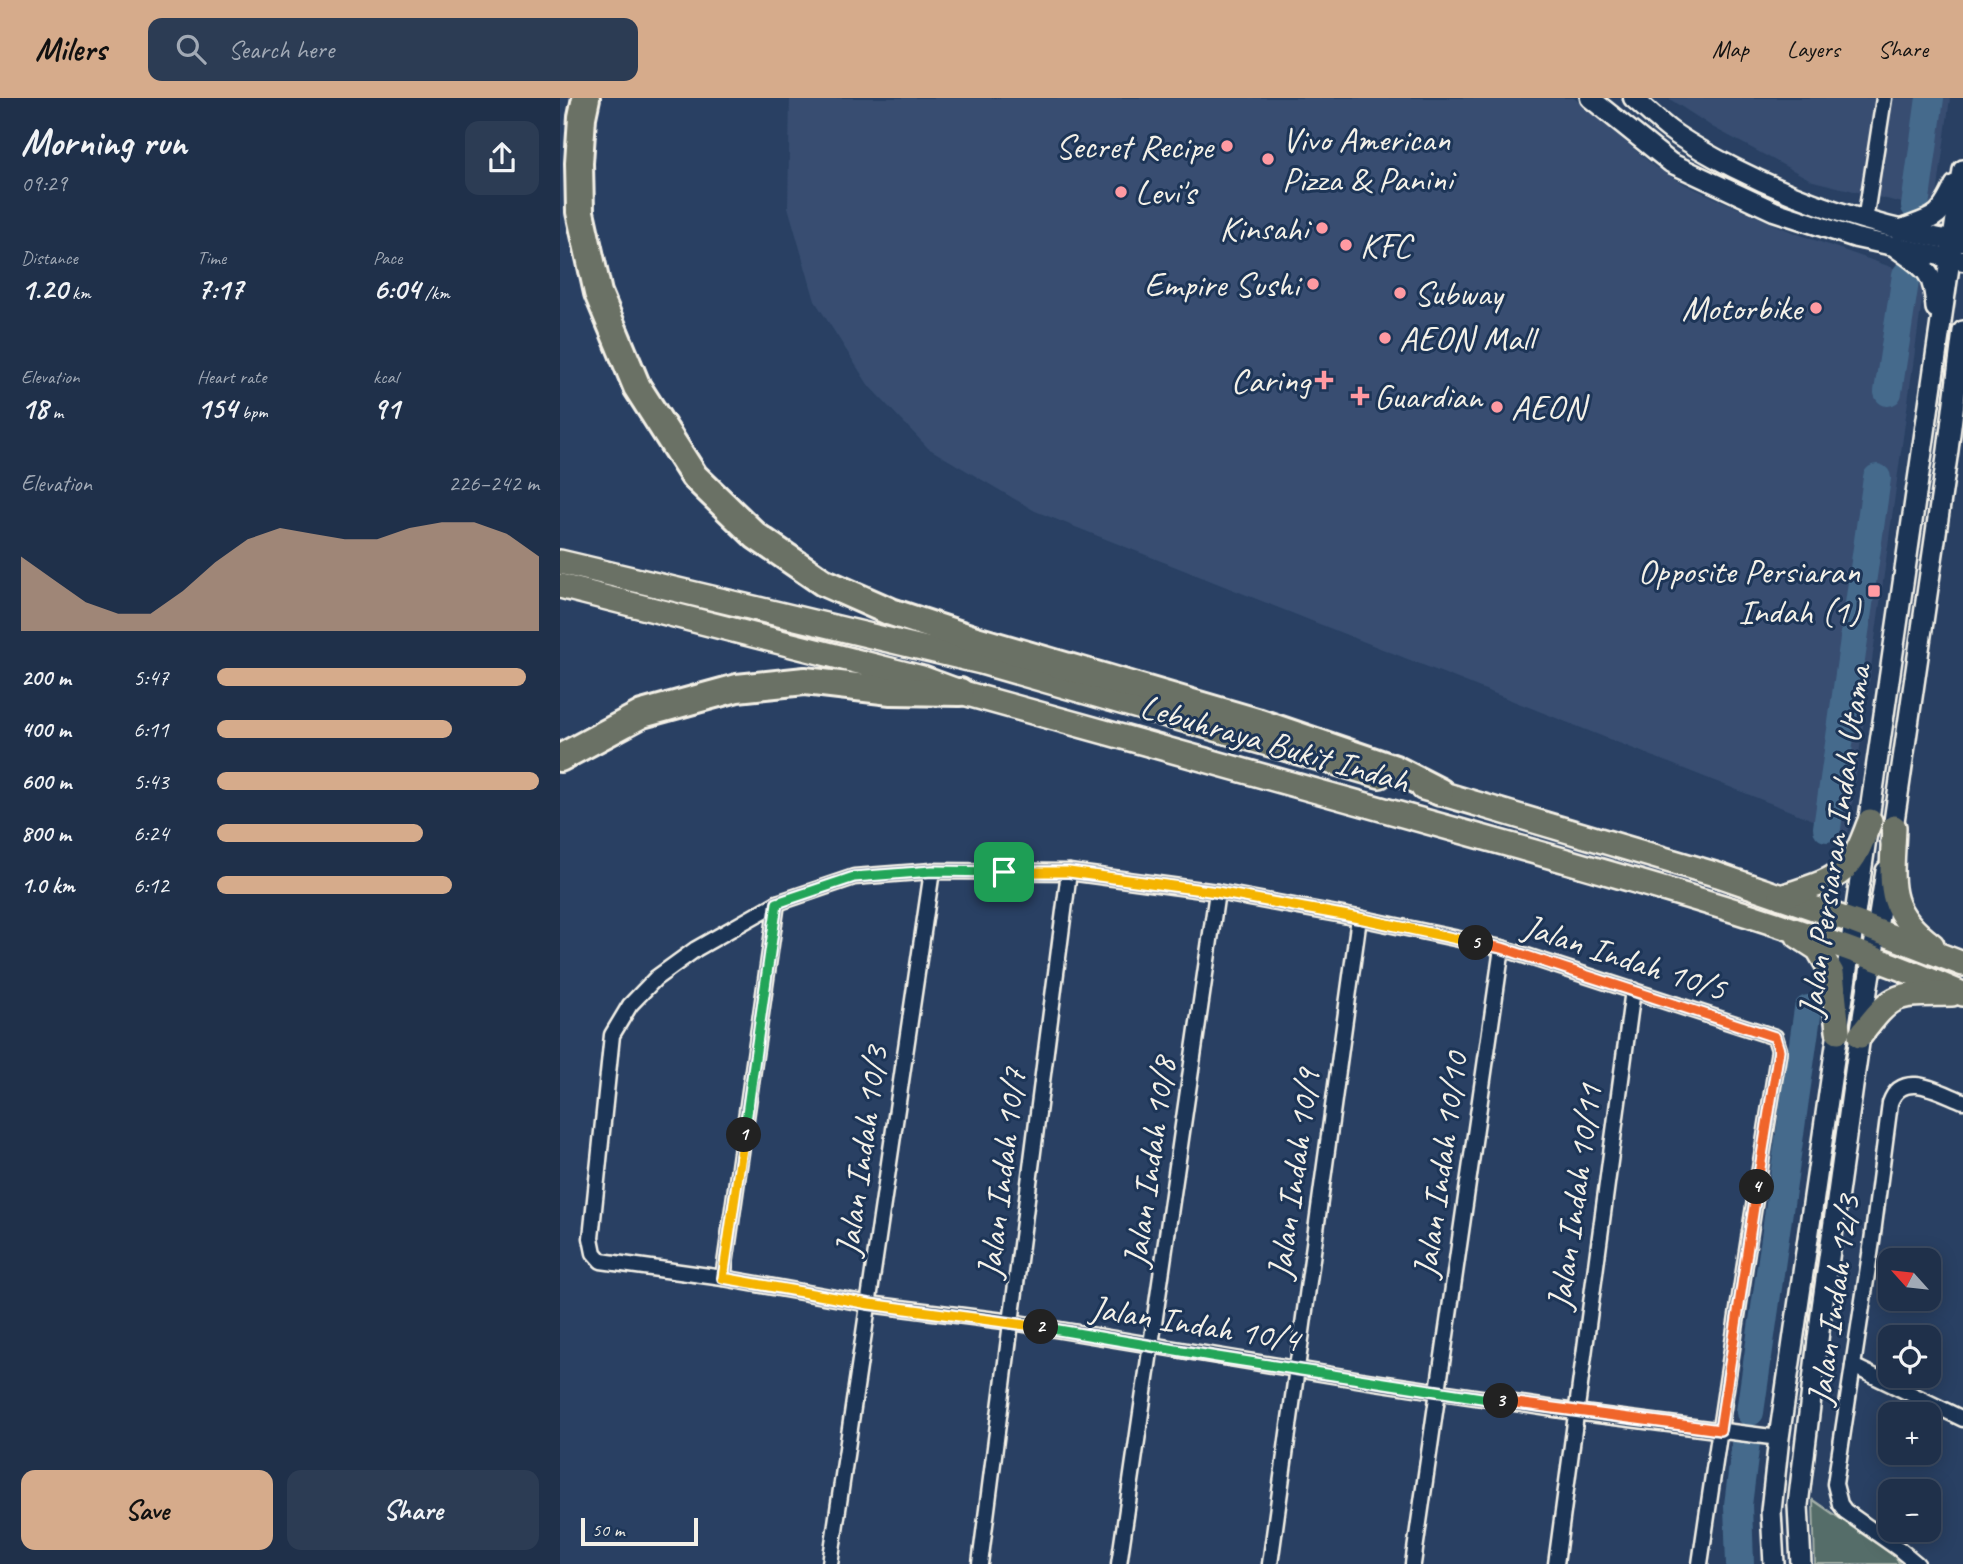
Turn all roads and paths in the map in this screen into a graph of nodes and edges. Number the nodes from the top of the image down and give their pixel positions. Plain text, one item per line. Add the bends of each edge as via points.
1 (586, 98) edge
2 (1590, 98) edge
3 (1633, 98) edge
4 (1884, 98) edge
5 (1963, 169) edge
6 (1865, 221) junction
7 (1899, 239) junction
8 (1957, 250) edge
9 (1963, 336) edge
10 (1938, 340) junction
11 (560, 562) edge
12 (560, 586) edge
13 (960, 692) junction
14 (560, 758) edge
15 (1440, 792) junction
16 (1870, 821) junction
17 (1894, 827) junction
18 (932, 871) junction
19 (1069, 872) junction
20 (1217, 892) junction
21 (1781, 897) junction
22 (777, 903) junction
23 (1359, 918) junction
24 (1854, 922) junction
25 (1781, 924) junction
26 (1877, 931) junction
27 (1502, 948) junction
28 (1851, 948) junction
29 (1873, 956) junction
30 (1958, 962) edge
31 (1633, 990) junction
32 (1963, 994) edge
33 (1849, 1034) junction
34 (1963, 1101) edge
35 (601, 1261) joint
36 (723, 1278) junction
37 (869, 1304) junction
38 (1821, 1315) junction
39 (1012, 1322) junction
40 (1153, 1347) junction
41 (1853, 1366) junction
42 (1296, 1370) junction
43 (1436, 1391) junction
44 (1575, 1412) junction
45 (1963, 1419) edge
46 (1720, 1430) junction
47 (1779, 1438) junction
48 (1798, 1505) junction
49 (830, 1564) edge
50 (980, 1564) edge
51 (1119, 1564) edge
52 (1270, 1564) edge
53 (1413, 1564) edge
54 (1556, 1564) edge
55 (1700, 1564) edge
56 (1774, 1564) edge
57 (1801, 1564) edge
58 (1917, 1564) edge

1 - 15 highway via 579,163 580,212 598,293 637,387 694,476 756,536 822,582 891,612 1257,722 1395,769
2 - 7 street via 1671,163 1805,222
3 - 6 street via 1716,159 1776,188
4 - 6 street
5 - 7 main road via 1942,211
5 - 8 main road, Jalan Persiaran Indah Utama
6 - 7 street
7 - 8 street
7 - 10 main road via 1935,286
8 - 10 main road, Jalan Persiaran Indah Utama
9 - 17 main road, Jalan Persiaran Indah Utama
10 - 16 main road, Jalan Persiaran Indah Utama
11 - 15 highway, Lebuhraya Bukit Indah via 981,662
12 - 13 highway, Lebuhraya Bukit Indah via 922,678
13 - 14 highway via 891,691 805,681 737,688 642,714
13 - 25 highway, Lebuhraya Bukit Indah
15 - 21 highway, Lebuhraya Bukit Indah
16 - 21 highway via 1844,870
16 - 24 main road, Jalan Persiaran Indah Utama
17 - 26 main road, Jalan Persiaran Indah Utama
17 - 30 highway via 1894,901 1915,933
18 - 19 street, Jalan Indah 10/5
18 - 22 street, Jalan Indah 10/5 via 854,877
18 - 37 street, Jalan Indah 10/3
19 - 20 street, Jalan Indah 10/5
19 - 39 street, Jalan Indah 10/7
20 - 23 street, Jalan Indah 10/5
20 - 40 street, Jalan Indah 10/8
21 - 24 highway, Lebuhraya Bukit Indah
22 - 35 street, Jalan Indah 10/5 via 696,949 656,978 629,1005 612,1035 592,1238 594,1253
22 - 36 street
23 - 27 street, Jalan Indah 10/5
23 - 42 street, Jalan Indah 10/9
24 - 26 highway, Lebuhraya Bukit Indah
24 - 28 main road, Jalan Persiaran Indah Utama
25 - 28 highway, Lebuhraya Bukit Indah
25 - 33 highway via 1818,949 1832,973
26 - 29 main road, Jalan Persiaran Indah Utama
26 - 30 highway, Lebuhraya Bukit Indah
27 - 31 street, Jalan Indah 10/5
27 - 43 street, Jalan Indah 10/10
28 - 29 highway, Lebuhraya Bukit Indah
28 - 33 main road, Jalan Persiaran Indah Utama
29 - 32 highway, Lebuhraya Bukit Indah
29 - 33 main road, Jalan Persiaran Indah Utama
31 - 44 street, Jalan Indah 10/11
31 - 46 street, Jalan Indah 10/5 via 1775,1037 1779,1050
32 - 33 highway via 1903,995
33 - 38 main road, Jalan Persiaran Indah Utama
33 - 47 main road, Jalan Persiaran Indah Utama
34 - 41 street, Jalan Indah 12/3 via 1917,1084 1893,1094
35 - 36 street, Jalan Indah 10/4
36 - 37 street, Jalan Indah 10/4
37 - 39 street, Jalan Indah 10/4
37 - 49 street, Jalan Indah 10/3
38 - 47 main road via 1802,1387
38 - 48 main road, Jalan Persiaran Indah Utama
39 - 40 street, Jalan Indah 10/4
39 - 50 street, Jalan Indah 10/7
40 - 42 street, Jalan Indah 10/4
40 - 51 street, Jalan Indah 10/8
41 - 45 street
41 - 58 street, Jalan Indah 12/3 via 1835,1484 1840,1504
42 - 43 street, Jalan Indah 10/4
42 - 52 street, Jalan Indah 10/9
43 - 44 street, Jalan Indah 10/4
43 - 53 street, Jalan Indah 10/10
44 - 46 street, Jalan Indah 10/4
44 - 54 street, Jalan Indah 10/11
46 - 47 street, Jalan Indah 10/4
46 - 55 street
47 - 48 main road via 1792,1471
47 - 56 main road, Jalan Persiaran Indah Utama via 1771,1511
48 - 57 main road, Jalan Persiaran Indah Utama

